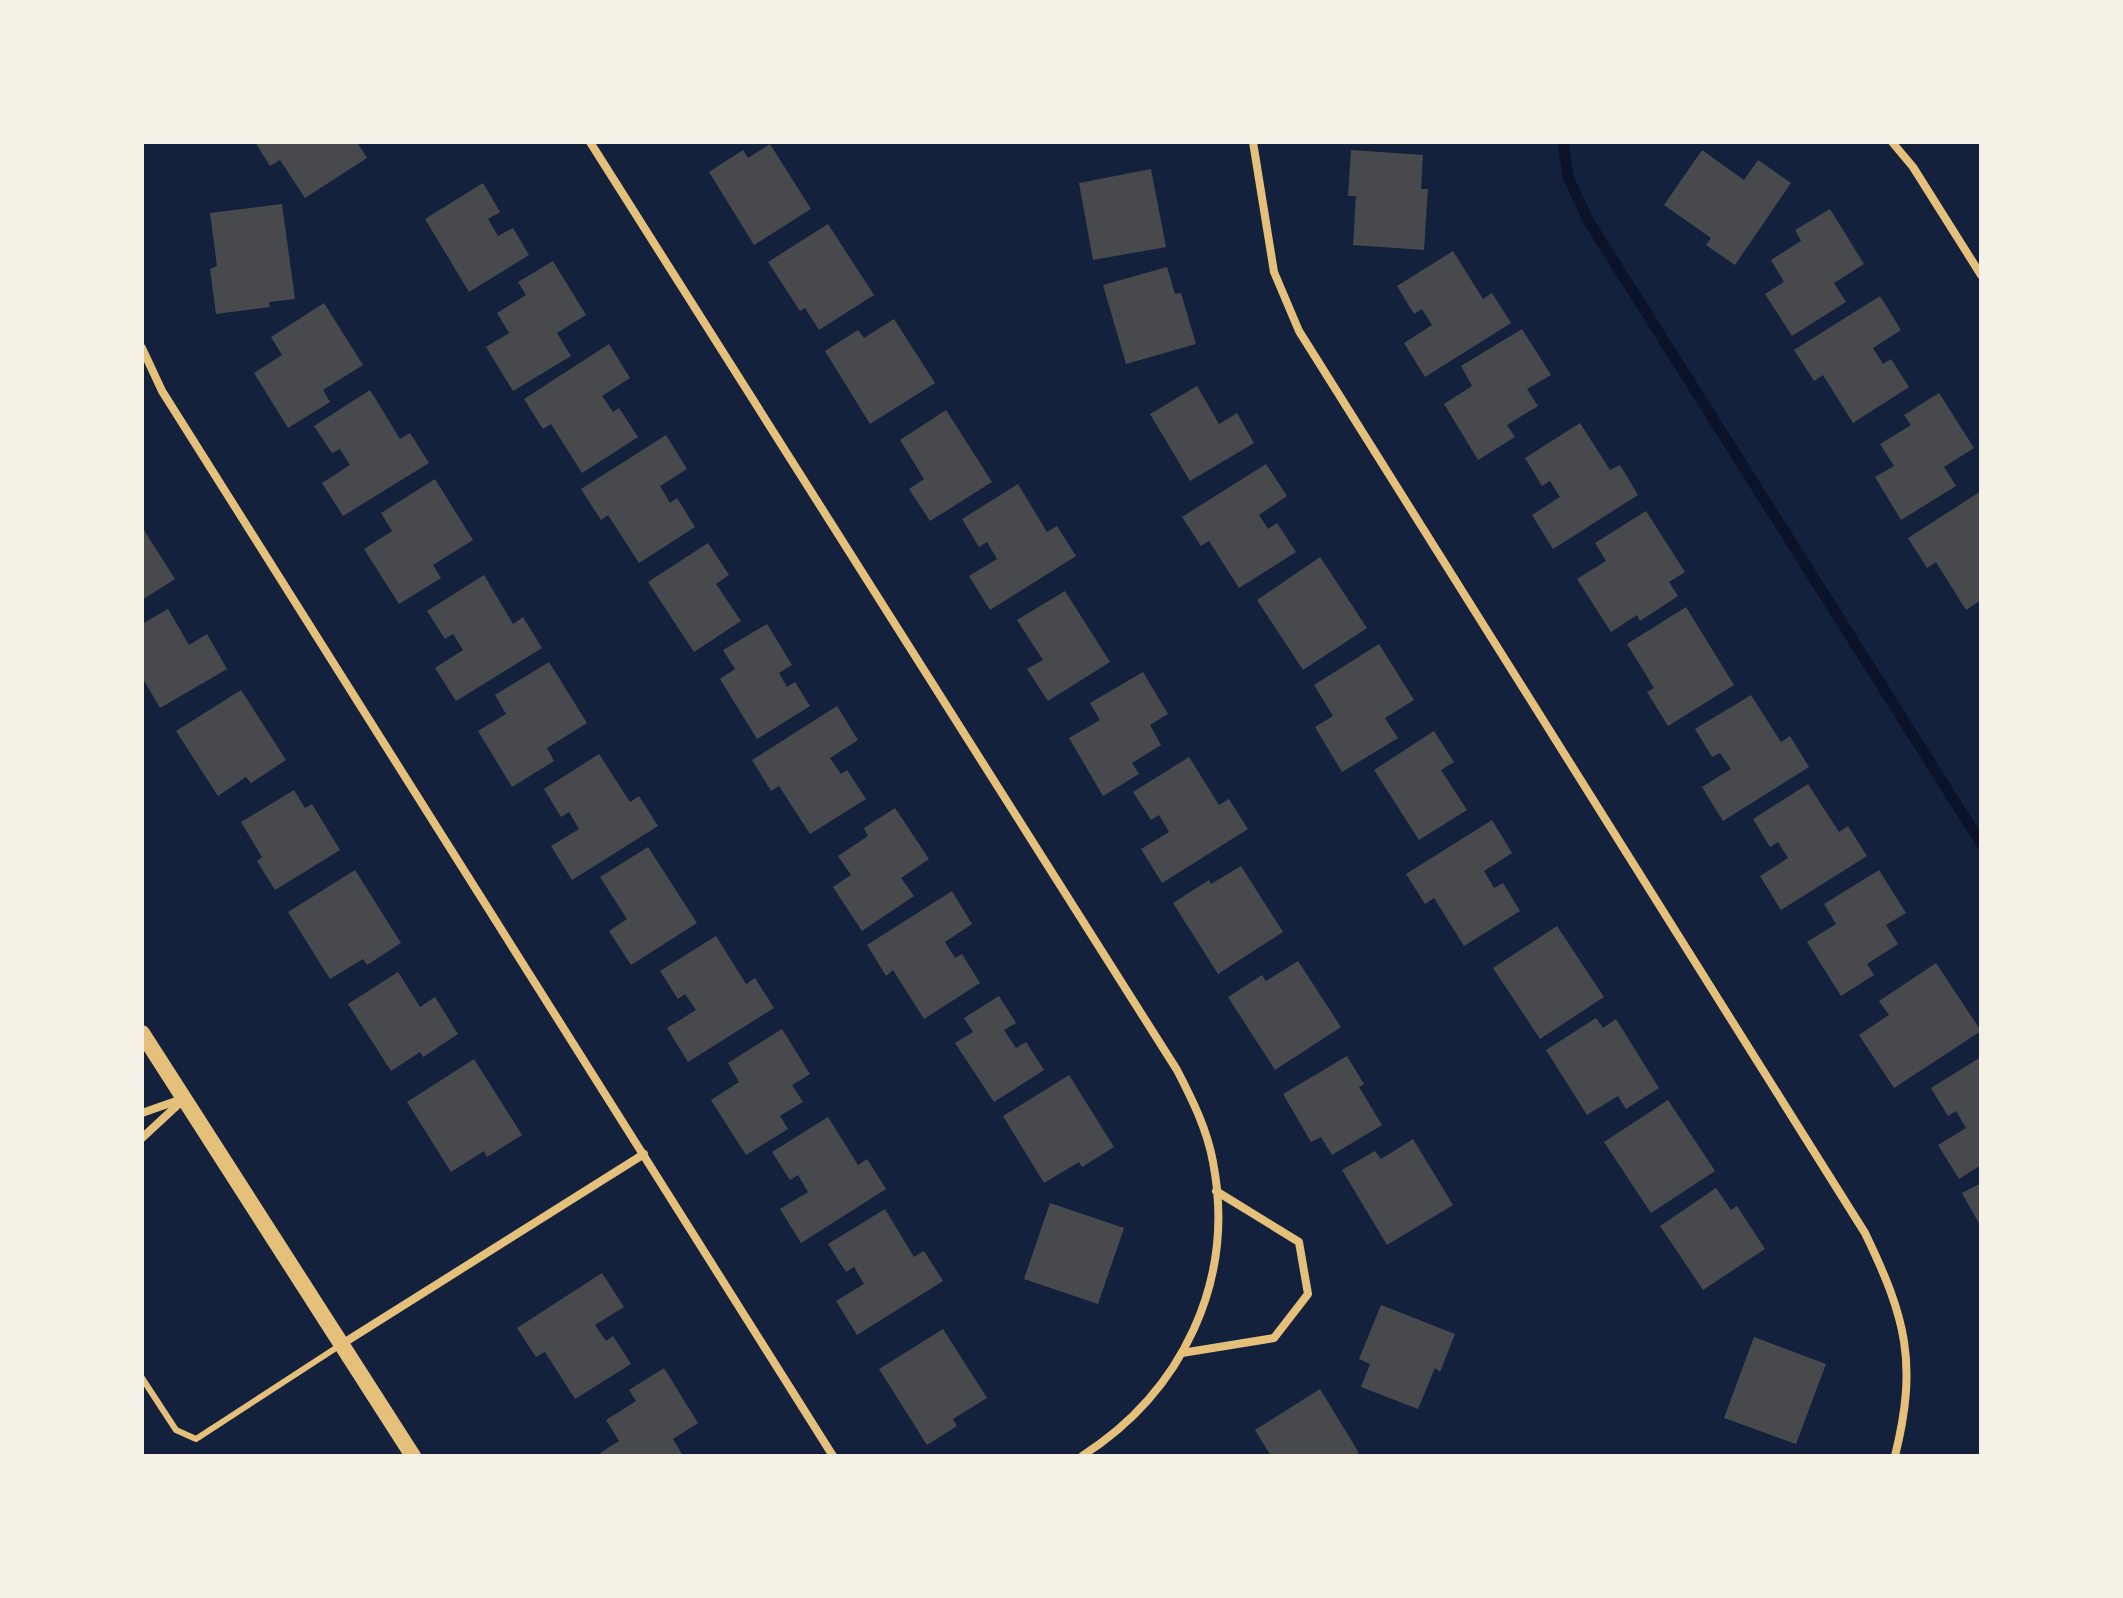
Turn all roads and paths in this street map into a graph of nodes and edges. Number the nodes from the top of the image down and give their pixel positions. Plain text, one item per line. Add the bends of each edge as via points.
1 (590, 142) edge
2 (1253, 142) edge
3 (1892, 142) edge
4 (1981, 275) edge
5 (142, 348) edge
6 (142, 1033) edge
7 (184, 1099) junction
8 (142, 1113) edge
9 (142, 1138) edge
10 (644, 1154) junction
11 (1216, 1191) junction
12 (342, 1344) junction
13 (1182, 1353) junction
14 (142, 1378) edge
15 (413, 1456) edge
16 (833, 1456) edge
17 (1082, 1456) edge
18 (1895, 1456) edge

1 - 11 street via 1177,1070 1198,1111
2 - 18 street via 1274,272 1299,331 1865,1233 1890,1285 1909,1364
3 - 4 street
5 - 10 street via 162,391
6 - 7 main road
7 - 8 street
7 - 9 street
7 - 12 main road
10 - 12 street
10 - 16 street
11 - 13 street via 1214,1270
11 - 13 street via 1299,1242 1308,1294 1274,1338
12 - 14 lane via 196,1439 176,1430
12 - 15 main road
13 - 17 street via 1149,1403

